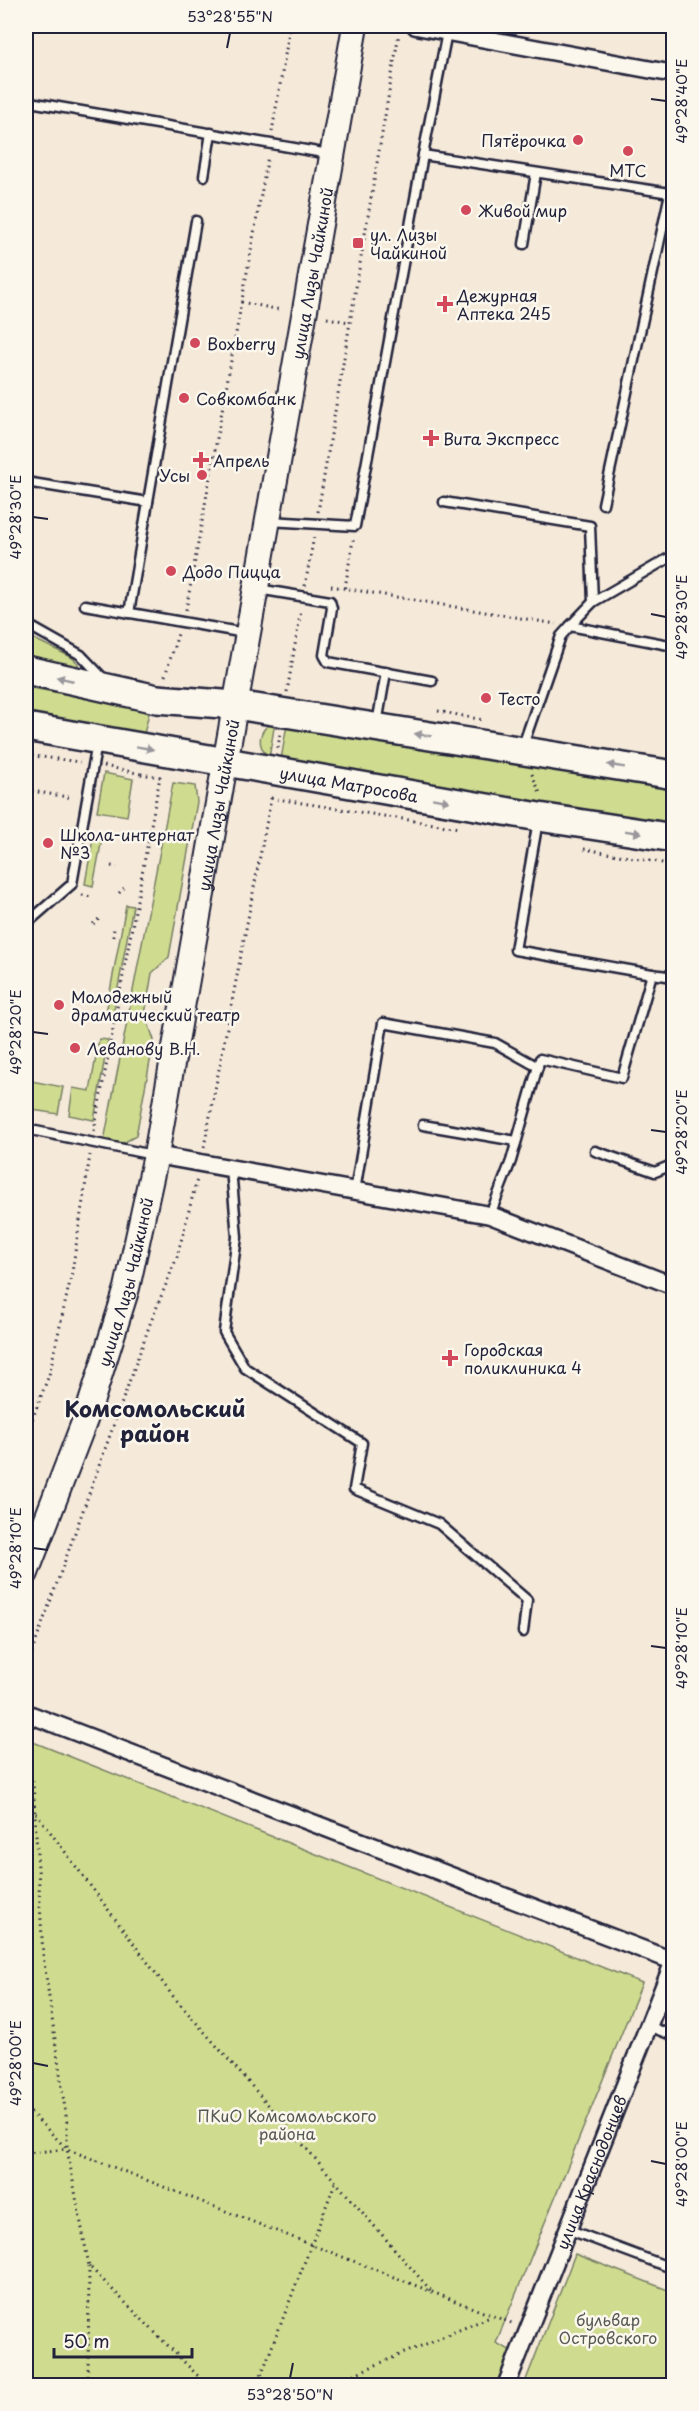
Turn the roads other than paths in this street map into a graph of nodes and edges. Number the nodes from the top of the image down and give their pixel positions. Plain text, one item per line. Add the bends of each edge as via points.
1 (356, 26) edge
2 (416, 26) edge
3 (447, 32) junction
4 (674, 74) edge
5 (26, 127) edge
6 (211, 133) junction
7 (333, 155) junction
8 (423, 155) junction
9 (536, 173) junction
10 (204, 176) dead end
11 (672, 194) edge
12 (196, 221) dead end
13 (524, 244) dead end
14 (26, 482) edge
15 (148, 502) junction
16 (444, 502) dead end
17 (603, 504) dead end
18 (268, 521) junction
19 (674, 555) edge
20 (256, 589) junction
21 (593, 602) junction
22 (85, 605) dead end
23 (129, 613) junction
24 (26, 624) edge
25 (570, 626) junction
26 (248, 634) junction
27 (674, 646) edge
28 (26, 670) edge
29 (386, 672) junction
30 (432, 681) dead end
31 (116, 692) junction
32 (236, 705) junction
33 (26, 727) edge
34 (376, 727) junction
35 (521, 750) junction
36 (96, 752) junction
37 (226, 763) junction
38 (674, 775) edge
39 (545, 818) junction
40 (674, 838) edge
41 (26, 924) edge
42 (652, 974) junction
43 (674, 977) edge
44 (538, 1067) junction
45 (423, 1125) dead end
46 (26, 1129) edge
47 (516, 1141) junction
48 (595, 1151) dead end
49 (156, 1155) junction
50 (674, 1164) edge
51 (231, 1169) junction
52 (355, 1191) junction
53 (490, 1215) junction
54 (674, 1286) edge
55 (26, 1573) edge
56 (523, 1632) dead end
57 (26, 1713) edge
58 (673, 1961) edge
59 (648, 2026) junction
60 (674, 2036) edge
61 (567, 2229) junction
62 (674, 2269) edge
63 (506, 2385) edge

1 - 7 main road, улица Лизы Чайкиной
2 - 3 street
3 - 4 street
3 - 8 lane
5 - 6 lane via 30,102
6 - 7 lane
6 - 10 lane
7 - 18 main road, улица Лизы Чайкиной
8 - 9 lane
8 - 18 lane via 356,526
9 - 11 lane
9 - 13 lane
11 - 17 lane
12 - 15 lane
14 - 15 lane
15 - 23 lane
16 - 21 lane via 590,526
18 - 20 main road, улица Лизы Чайкиной
19 - 21 lane
20 - 26 main road, улица Лизы Чайкиной
20 - 29 lane via 330,601 325,659
21 - 25 lane
22 - 23 lane
23 - 26 lane
24 - 31 lane via 81,656
25 - 27 lane
25 - 35 lane via 561,636
26 - 32 main road, улица Лизы Чайкиной
31 -> 28 main road
29 - 30 lane
29 - 34 lane
31 - 32 main road
32 - 34 main road
32 - 37 main road, улица Лизы Чайкиной
33 - 36 main road, улица Матросова
35 -> 34 main road
38 -> 35 main road
36 -> 37 main road, улица Матросова via 144,761
36 - 41 lane via 72,884
37 -> 39 main road, улица Матросова
37 - 49 main road, улица Лизы Чайкиной
39 -> 40 main road, улица Матросова
39 - 42 lane via 515,950
42 - 43 lane
42 - 44 lane via 622,1078 540,1059
44 - 47 lane
44 - 52 lane via 495,1043 383,1023
45 - 47 lane
46 - 49 lane
47 - 53 lane
48 - 50 lane via 656,1172
49 - 51 street
49 - 55 main road, улица Лизы Чайкиной via 128,1287 88,1412
51 - 52 street
51 - 56 lane via 237,1237 224,1332 245,1368 362,1443 354,1489 440,1524 527,1600
52 - 53 street
53 - 54 street
57 - 58 street
58 - 59 street, улица Краснодонцев
59 - 60 lane
59 - 61 street, улица Краснодонцев
61 - 62 lane
61 - 63 street, улица Краснодонцев

